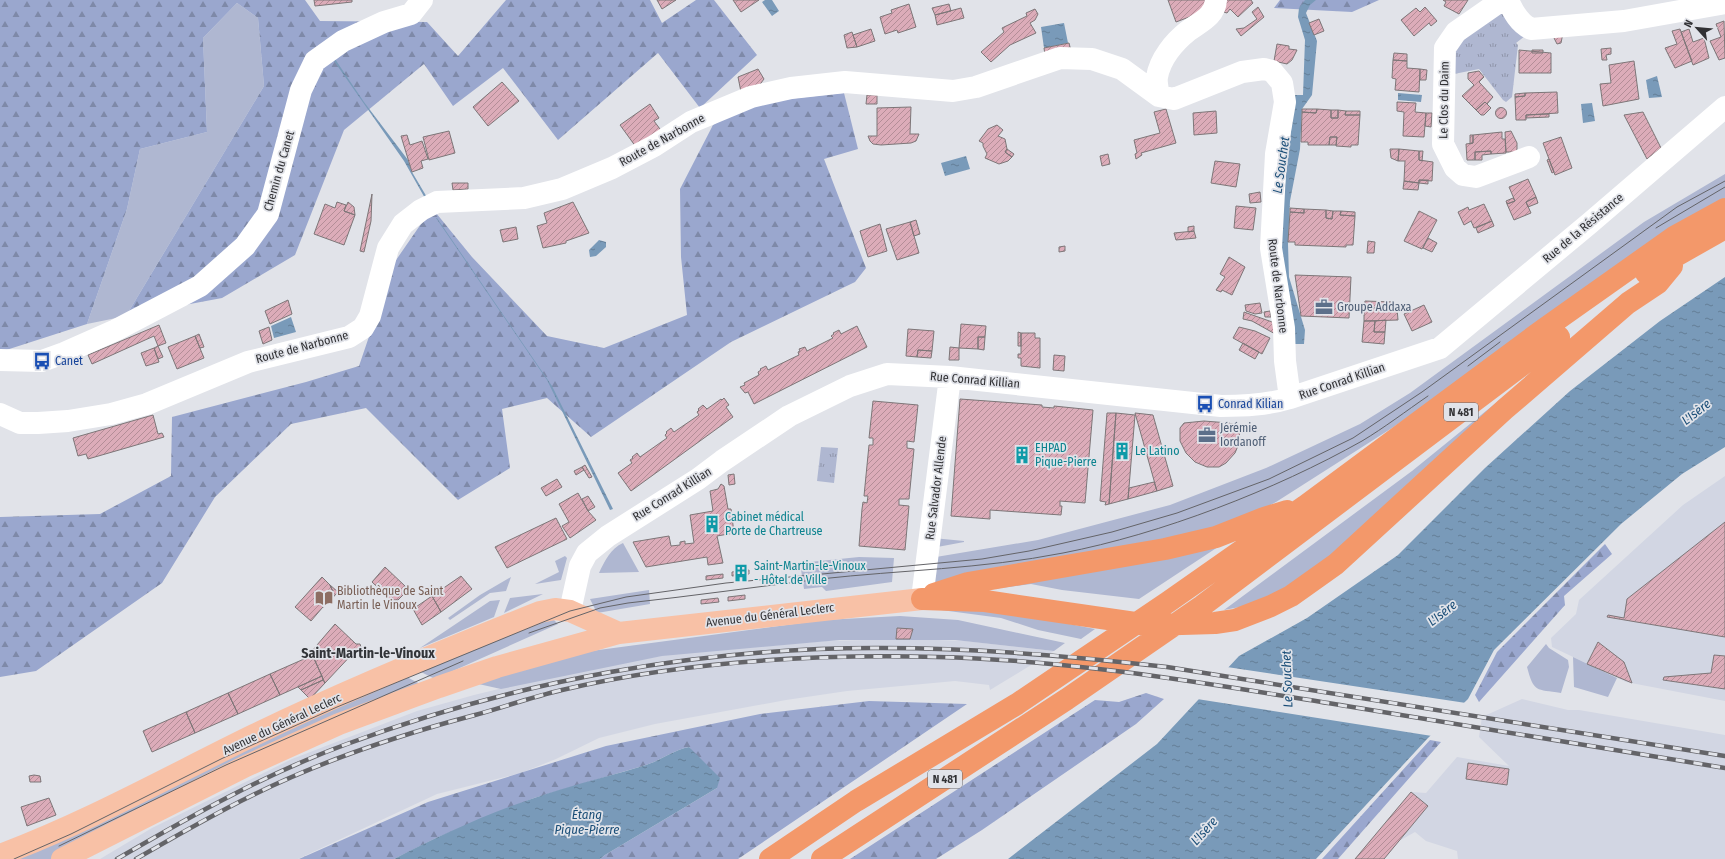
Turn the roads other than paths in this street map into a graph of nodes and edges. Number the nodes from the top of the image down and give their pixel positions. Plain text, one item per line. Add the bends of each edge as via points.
1 (422, 0) edge
2 (1216, 0) edge
3 (1502, 0) edge
4 (1508, 0) edge
5 (1725, 3) edge
6 (1159, 96) junction
7 (1725, 106) edge
8 (1529, 157) dead end
9 (1725, 209) edge
10 (1725, 228) edge
11 (1684, 250) junction
12 (1440, 348) joint
13 (0, 360) edge
14 (950, 378) junction
15 (1290, 398) junction
16 (0, 414) edge
17 (1305, 506) junction
18 (922, 598) junction
19 (571, 617) junction
20 (619, 632) junction
21 (594, 641) junction
22 (497, 667) junction
23 (0, 855) edge
24 (62, 859) edge
25 (770, 859) edge
26 (822, 859) edge

1 - 13 street, Chemin du Canet via 411,14 384,22 343,41 315,61 301,90 268,214 245,246 200,286 116,330 64,353 42,361
2 - 6 street via 1216,5 1208,18 1187,32 1163,60 1157,78
3 - 8 street, Le Clos du Daim via 1456,32 1445,48 1443,144 1455,168 1463,174 1476,177
4 - 5 street via 1514,14 1531,29 1624,21
6 - 15 street, Route de Narbonne via 1174,99 1256,69 1272,71 1282,83 1285,102 1276,154 1271,248 1284,328
6 - 16 street, Route de Narbonne via 1122,69 1092,59 1060,58 976,87 953,91 845,82 791,88 751,97 691,122 654,146 612,168 562,189 524,198 437,202 421,210 403,224 388,248 370,316 363,328 349,337 248,362 146,404 111,414 68,421 20,423
7 - 12 street, Rue de la Résistance
9 - 17 highway, N 481 via 1674,237 1544,329
10 - 11 highway, N 481
11 - 18 highway via 1658,283 1628,304 1505,409 1336,564 1291,596 1271,606 1235,620 1150,625 985,601
11 - 26 highway, N 481 via 1634,282 1202,606
12 - 15 street, Rue Conrad Killian
14 - 15 street, Rue Conrad Killian via 1221,406 1268,404
14 - 18 street, Rue Salvador Allende
14 - 19 street, Rue Conrad Killian via 886,374 850,386 789,416 698,479 608,536 587,553 580,566
17 - 18 highway via 1264,518 1216,537 1165,549 968,583
17 - 25 highway, N 481 via 1017,704 856,801
18 - 20 main road, Avenue du Général Leclerc
19 - 20 main road, Avenue du Général Leclerc
19 - 21 main road via 582,633
19 - 22 main road, Avenue du Général Leclerc via 572,629 561,638 514,654
19 - 23 main road, Avenue du Général Leclerc via 555,609 540,612 402,669 255,735 45,838
20 - 21 main road, Avenue du Général Leclerc
21 - 22 main road, Avenue du Général Leclerc
22 - 24 main road, Avenue du Général Leclerc via 339,724 246,766

